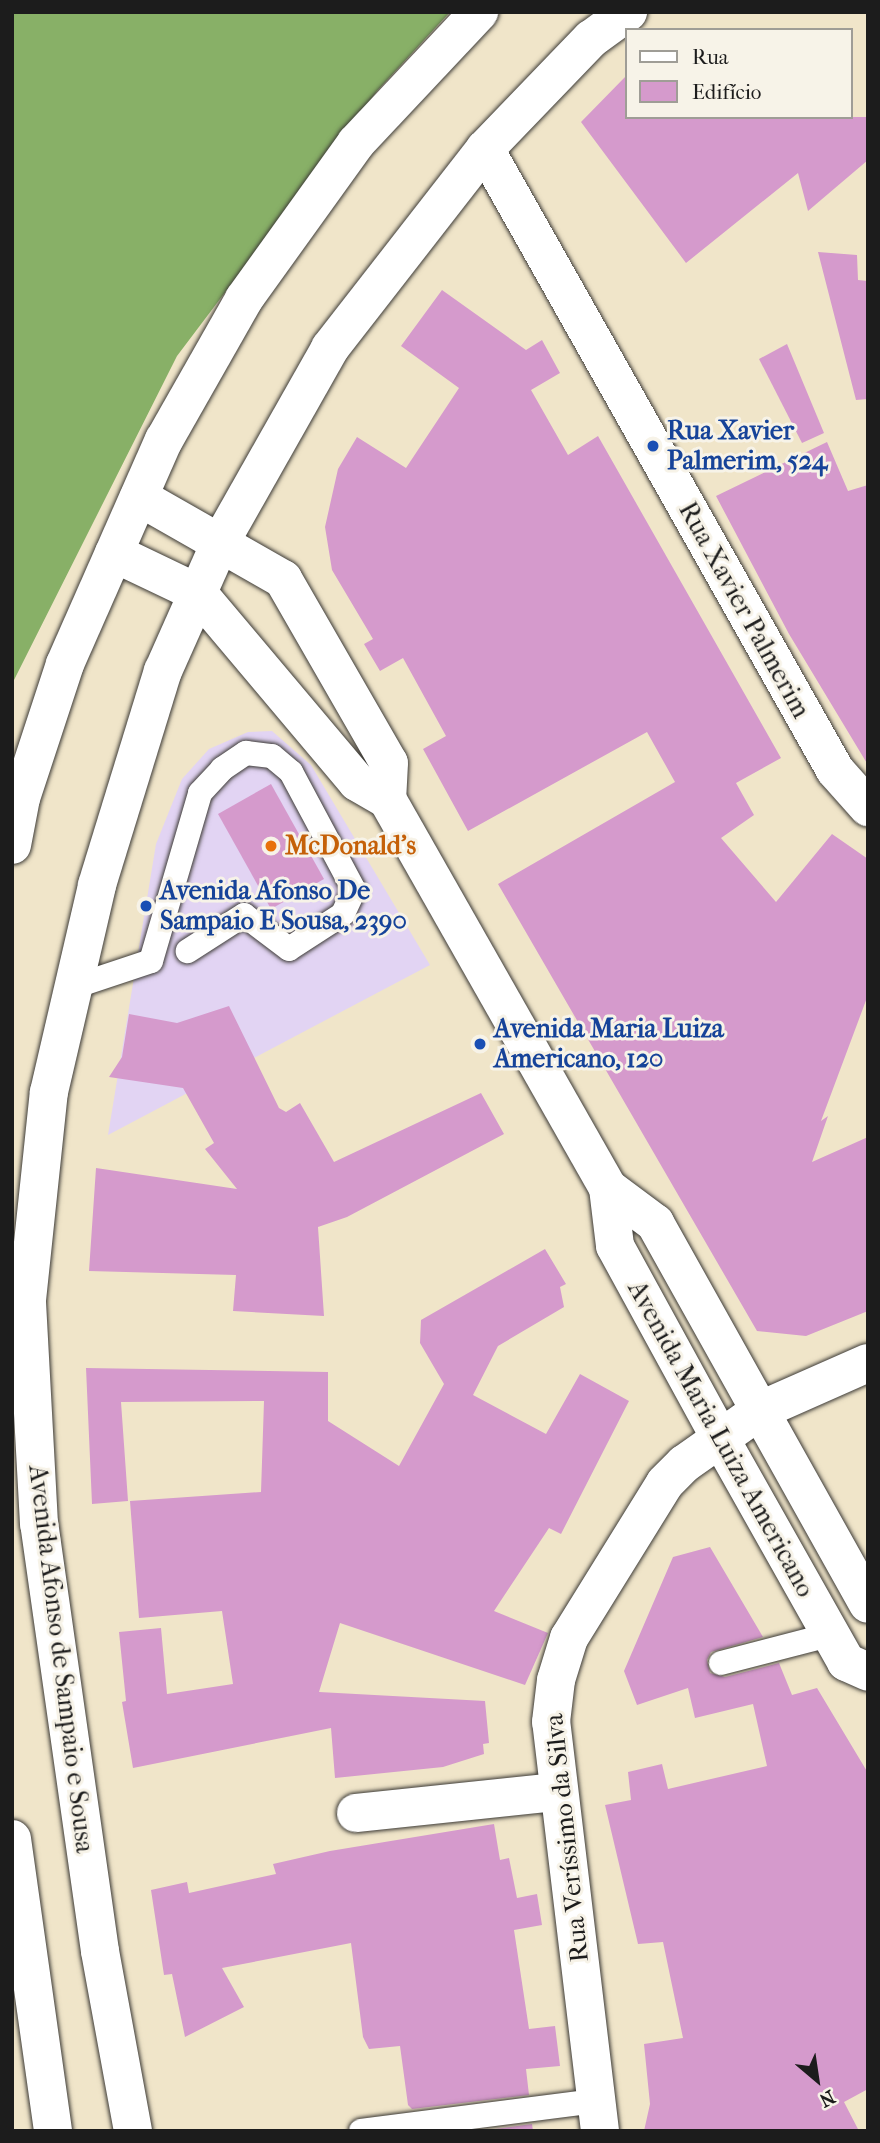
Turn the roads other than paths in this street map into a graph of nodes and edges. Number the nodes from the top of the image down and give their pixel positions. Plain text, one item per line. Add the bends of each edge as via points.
1 (479, 12) edge
2 (628, 12) edge
3 (485, 149) junction
4 (139, 497) junction
5 (221, 541) junction
6 (114, 553) junction
7 (198, 593) junction
8 (387, 799) junction
9 (868, 807) edge
10 (12, 845) edge
11 (188, 951) dead end
12 (73, 987) junction
13 (608, 1188) junction
14 (868, 1363) edge
15 (759, 1411) junction
16 (720, 1438) junction
17 (868, 1604) edge
18 (829, 1635) junction
19 (721, 1663) dead end
20 (868, 1672) edge
21 (557, 1792) junction
22 (356, 1813) dead end
23 (12, 1839) edge
24 (597, 2116) edge
25 (53, 2131) edge
26 (133, 2131) edge
27 (361, 2131) edge

1 - 4 main road via 356,143 244,299 163,440
2 - 3 main road, Avenida Afonso de Sampaio e Sousa via 591,39
3 - 5 main road, Avenida Afonso de Sampaio e Sousa via 330,348
3 - 9 main road, Rua Xavier Palmerim via 835,770
4 - 5 main road
4 - 6 main road
5 - 7 main road, Avenida Afonso de Sampaio e Sousa
5 - 8 main road via 283,579 389,763
6 - 7 main road
6 - 10 main road via 65,664 21,798
7 - 8 main road via 357,782
7 - 12 main road, Avenida Afonso de Sampaio e Sousa via 163,671 97,885
8 - 13 main road, Avenida Maria Luiza Americano
11 - 12 lane via 244,915 289,949 343,914 354,890 291,772 272,756 246,753 222,769 200,793 151,961
12 - 26 main road, Avenida Afonso de Sampaio e Sousa via 48,1092 27,1300 37,1497 65,1727
13 - 15 main road, Avenida Maria Luiza Americano via 655,1223
13 - 16 main road, Avenida Maria Luiza Americano via 615,1246
14 - 15 main road, Rua Veríssimo da Silva
15 - 16 main road, Rua Veríssimo da Silva
15 - 17 main road, Avenida Maria Luiza Americano
16 - 18 main road, Avenida Maria Luiza Americano
16 - 21 main road, Rua Veríssimo da Silva via 664,1483 569,1638 556,1680 551,1722
18 - 19 lane
18 - 20 main road, Avenida Maria Luiza Americano via 846,1662
21 - 22 main road
21 - 24 main road, Rua Veríssimo da Silva
23 - 25 main road
24 - 27 lane

